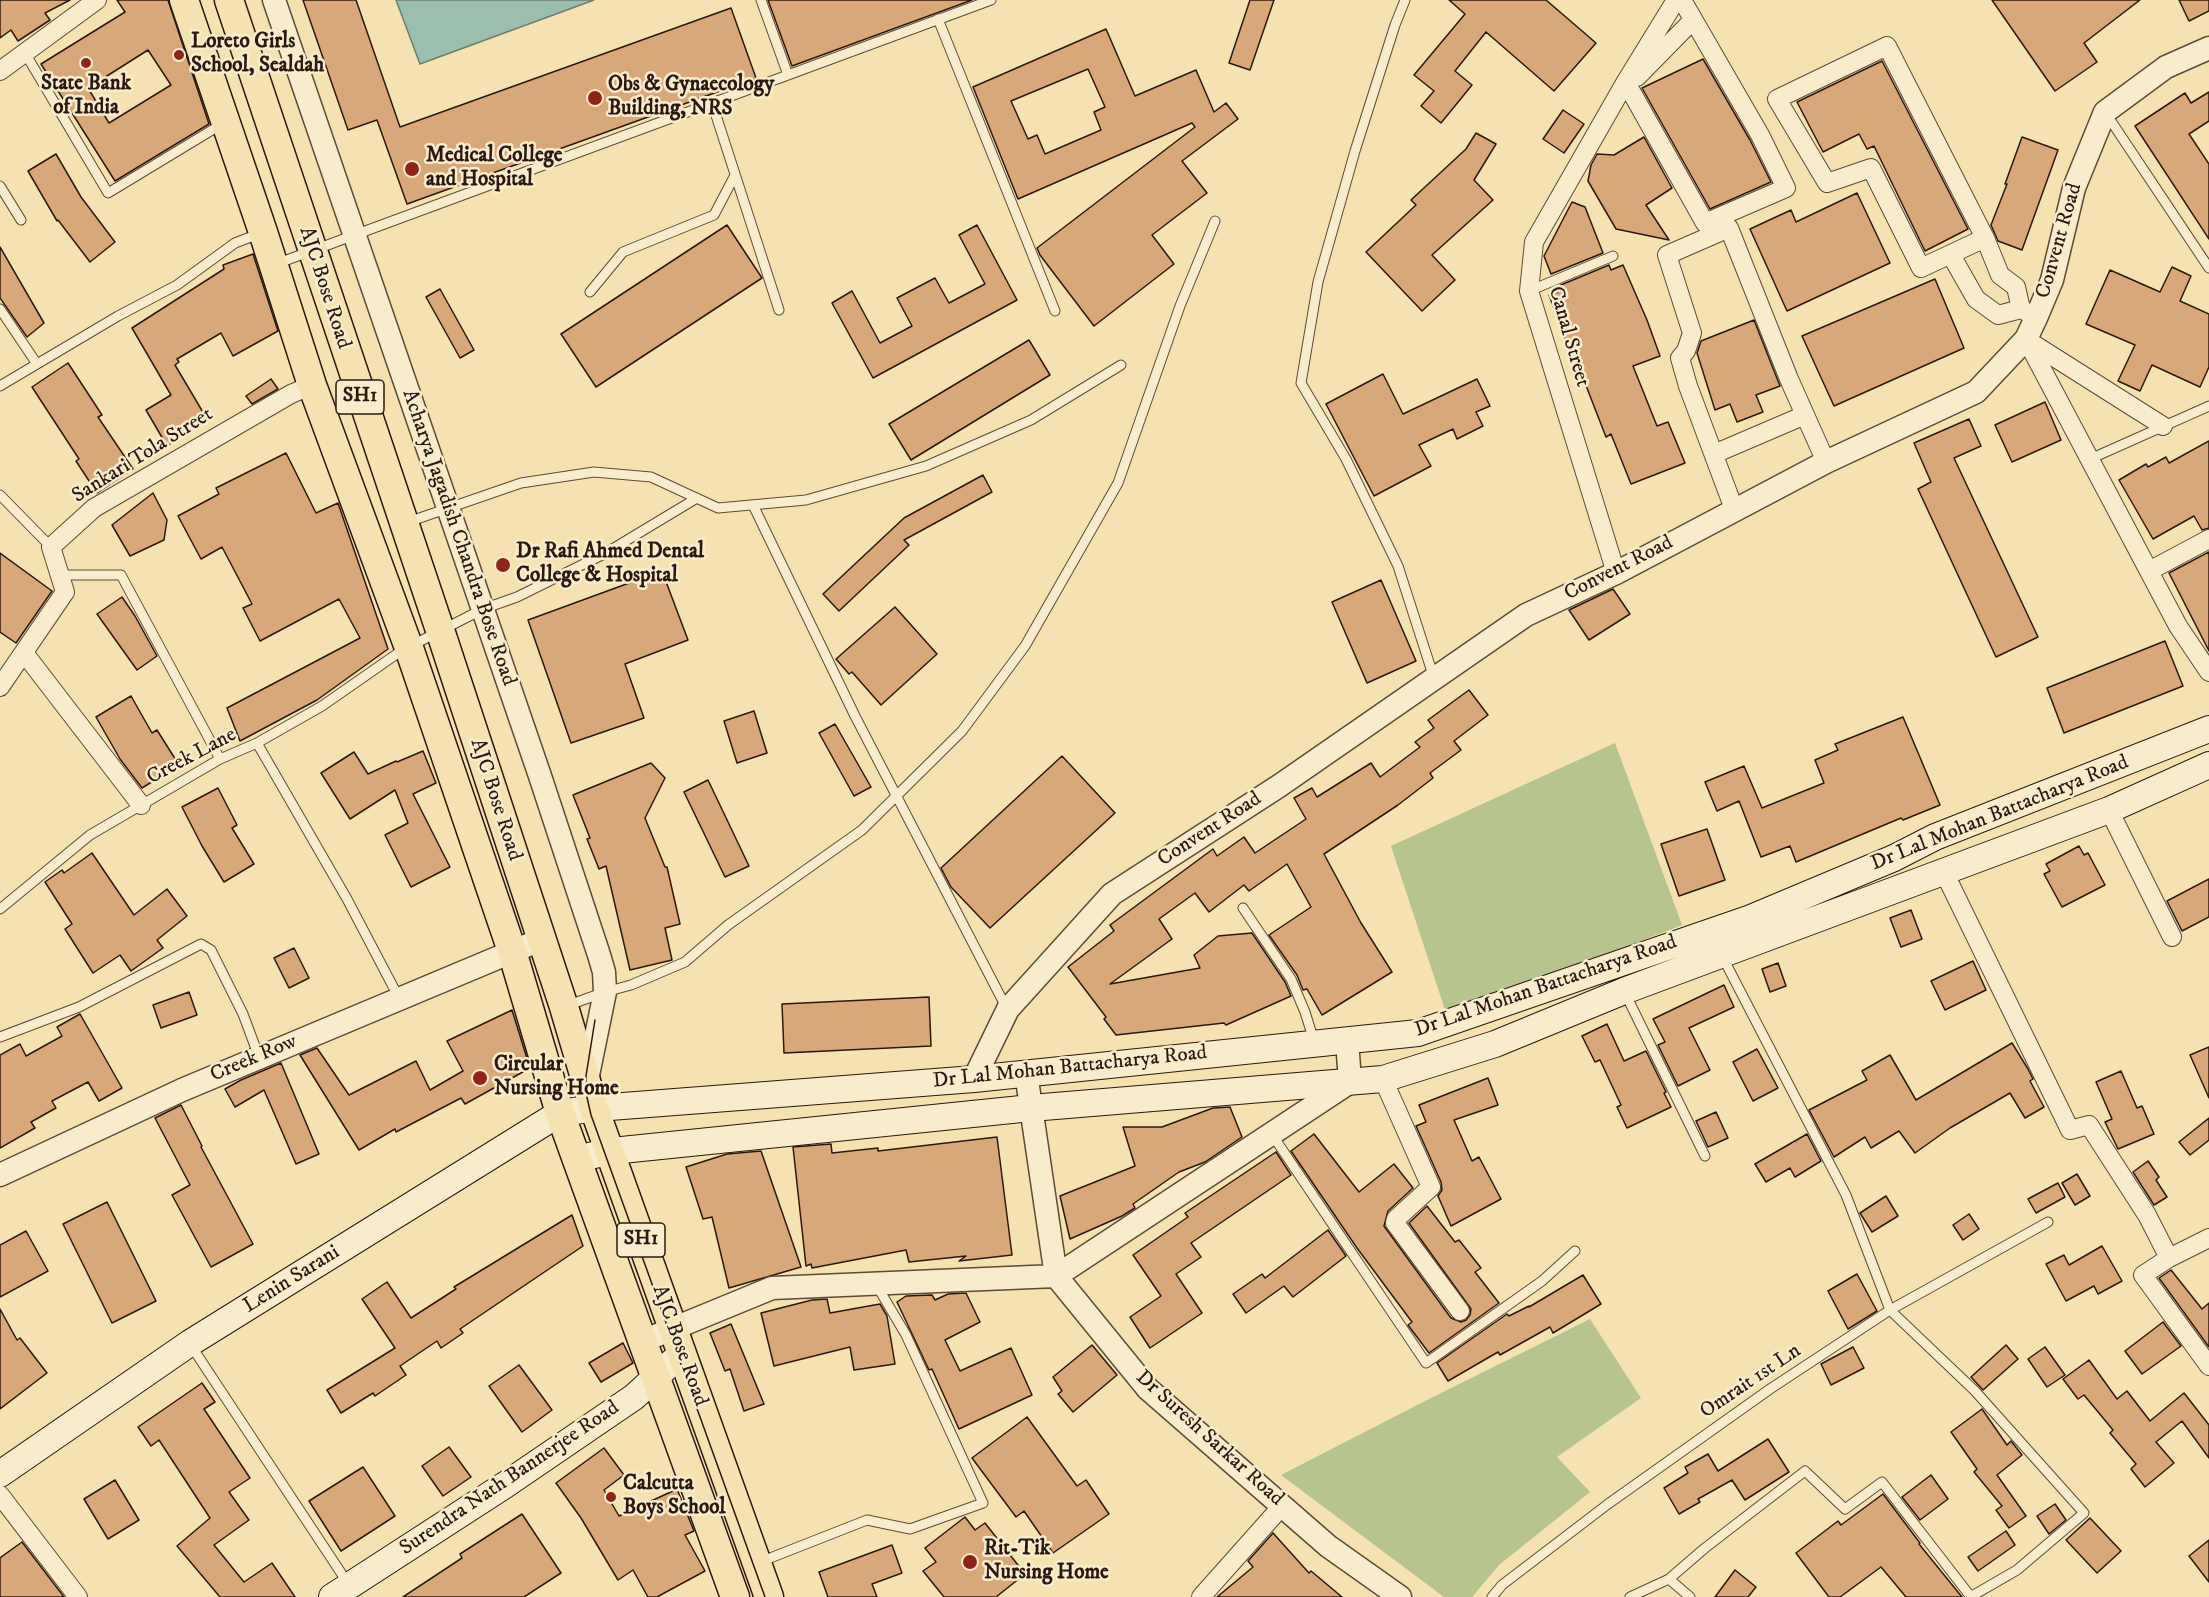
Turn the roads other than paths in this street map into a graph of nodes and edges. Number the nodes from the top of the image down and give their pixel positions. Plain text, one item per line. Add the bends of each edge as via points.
1 (97, 0) edge
2 (229, 0) edge
3 (274, 0) edge
4 (761, 0) edge
5 (991, 0) edge
6 (1405, 0) edge
7 (1676, 0) edge
8 (1682, 0) edge
9 (965, 4) edge
10 (187, 8) edge
11 (938, 20) junction
12 (1693, 20) junction
13 (2209, 48) edge
14 (25, 53) junction
15 (0, 71) edge
16 (788, 75) junction
17 (1627, 84) junction
18 (712, 104) junction
19 (2105, 112) junction
20 (226, 121) junction
21 (735, 175) junction
22 (0, 186) edge
23 (21, 220) dead end
24 (1215, 221) dead end
25 (263, 232) junction
26 (354, 236) junction
27 (1985, 238) junction
28 (312, 252) junction
29 (1951, 255) junction
30 (1613, 256) dead end
31 (2208, 263) edge
32 (273, 265) junction
33 (1529, 291) junction
34 (590, 292) dead end
35 (0, 309) edge
36 (779, 310) dead end
37 (1055, 311) dead end
38 (2028, 313) junction
39 (2026, 339) junction
40 (38, 364) junction
41 (1121, 365) dead end
42 (312, 385) junction
43 (0, 386) edge
44 (2209, 406) edge
45 (1805, 415) junction
46 (2163, 426) junction
47 (1714, 454) junction
48 (2090, 459) junction
49 (1826, 462) junction
50 (0, 495) edge
51 (697, 498) junction
52 (753, 505) junction
53 (447, 509) junction
54 (1734, 509) junction
55 (403, 524) junction
56 (2209, 539) edge
57 (51, 547) junction
58 (2149, 571) junction
59 (1616, 573) junction
60 (60, 575) junction
61 (483, 609) junction
62 (440, 630) junction
63 (409, 648) junction
64 (25, 654) junction
65 (2209, 672) edge
66 (1434, 678) junction
67 (0, 687) edge
68 (2209, 729) edge
69 (257, 743) junction
70 (220, 759) junction
71 (2209, 765) edge
72 (896, 796) junction
73 (141, 806) junction
74 (2109, 810) junction
75 (1944, 872) junction
76 (1243, 908) dead end
77 (0, 909) edge
78 (2172, 937) dead end
79 (540, 940) junction
80 (512, 951) junction
81 (1722, 956) junction
82 (1624, 991) junction
83 (605, 992) junction
84 (399, 999) junction
85 (564, 1007) junction
86 (1008, 1010) junction
87 (0, 1037) edge
88 (1347, 1040) junction
89 (1315, 1044) junction
90 (259, 1057) junction
91 (1026, 1073) junction
92 (974, 1079) junction
93 (1383, 1079) junction
94 (587, 1080) junction
95 (1350, 1082) junction
96 (594, 1108) junction
97 (1032, 1108) junction
98 (560, 1113) junction
99 (1271, 1133) junction
100 (610, 1151) junction
101 (1705, 1156) dead end
102 (576, 1159) junction
103 (0, 1175) edge
104 (2048, 1222) dead end
105 (2209, 1238) edge
106 (1575, 1251) dead end
107 (2169, 1258) junction
108 (1056, 1276) junction
109 (876, 1284) junction
110 (1890, 1310) junction
111 (1460, 1311) dead end
112 (643, 1341) junction
113 (677, 1341) junction
114 (190, 1343) junction
115 (2209, 1366) edge
116 (656, 1377) junction
117 (0, 1473) edge
118 (0, 1495) edge
119 (1282, 1506) junction
120 (757, 1563) junction
121 (1669, 1580) junction
122 (341, 1591) edge
123 (78, 1597) edge
124 (735, 1597) edge
125 (769, 1597) edge
126 (1202, 1597) edge
127 (1400, 1597) edge
128 (1492, 1597) edge
129 (1630, 1597) edge
130 (1690, 1597) edge
131 (1971, 1597) edge

1 - 14 street
2 - 10 main road
2 - 28 main road, AJC Bose Road / SH1
3 - 26 street, Acharya Jagadish Chandra Bose Road
4 - 16 lane
5 - 9 lane
6 - 66 lane via 1355,151 1318,282 1301,383 1346,459 1398,566
7 - 17 street, Canal Street
8 - 12 street
9 - 11 lane
10 - 20 main road
11 - 16 lane
11 - 37 lane
12 - 17 street
12 - 17 street via 1786,188 1706,223
13 - 19 street via 2166,67
14 - 15 street
14 - 20 lane via 108,193
16 - 18 lane
17 - 33 street, Canal Street via 1534,242
18 - 21 lane
18 - 26 lane
19 - 31 lane
19 - 38 street, Convent Road via 2074,188 2052,280
20 - 25 main road
21 - 34 lane via 714,215 622,252
21 - 36 lane
22 - 23 lane
24 - 72 lane via 1180,306 1118,483 1025,646 962,731
25 - 32 main road
25 - 40 lane via 235,243 177,285
26 - 28 lane
26 - 53 street, Acharya Jagadish Chandra Bose Road
27 - 29 street
27 - 29 street via 1887,46 1777,99 1827,183 1871,168 1921,268
27 - 38 street via 2000,275 2016,287
28 - 32 lane
28 - 55 main road, AJC Bose Road / SH1
29 - 38 street via 1976,299 1998,315
30 - 33 lane
32 - 42 main road
33 - 59 street, Canal Street
35 - 40 lane
38 - 39 street, Convent Road
39 - 46 street
39 - 48 street
39 - 49 street, Convent Road via 1976,392
40 - 43 lane
41 - 52 lane via 1031,420 926,466 806,500
42 - 57 street, Sankari Tola Street via 94,508
42 - 63 main road
44 - 46 lane
45 - 47 street
45 - 47 street via 1729,228 1667,255 1692,333 1680,358
45 - 49 street
46 - 48 lane
47 - 54 street
48 - 58 street
49 - 54 street, Convent Road
50 - 57 lane
51 - 52 lane via 718,508
51 - 53 lane via 651,477 594,472 522,483
51 - 61 lane, Creek Lane via 604,554 518,597
52 - 72 lane
53 - 55 lane
53 - 61 street, Acharya Jagadish Chandra Bose Road
54 - 59 street, Convent Road
55 - 62 main road, AJC Bose Road / SH1
56 - 58 street
57 - 60 street
58 - 65 street via 2178,626
59 - 66 street, Convent Road via 1526,615
60 - 64 street via 65,592
60 - 70 lane via 121,575
61 - 62 lane, Creek Lane
61 - 83 street, Acharya Jagadish Chandra Bose Road via 599,955
62 - 63 lane, Creek Lane
62 - 79 main road, AJC Bose Road / SH1
63 - 69 lane, Creek Lane via 322,706
63 - 80 main road
64 - 67 street
64 - 73 street
66 - 86 street, Convent Road via 1279,786 1112,894
68 - 88 main road, Dr Lal Mohan Battacharya Road via 1935,837 1751,918 1418,1033
69 - 70 lane, Creek Lane
69 - 84 lane via 347,899
70 - 73 lane, Creek Lane
71 - 74 main road, Dr Lal Mohan Battacharya Road
72 - 83 lane via 862,830 728,925 685,963 631,986
72 - 86 lane
73 - 77 lane, Creek Lane via 90,835
74 - 75 main road, Dr Lal Mohan Battacharya Road
74 - 78 street
75 - 81 main road, Dr Lal Mohan Battacharya Road
75 - 107 street via 2070,1130 2089,1125 2147,1215
76 - 89 lane via 1291,979
79 - 80 street
79 - 85 main road, AJC Bose Road / SH1
80 - 84 street, Creek Row
80 - 98 main road
81 - 82 main road, Dr Lal Mohan Battacharya Road
81 - 110 lane via 1846,1195
82 - 93 main road, Dr Lal Mohan Battacharya Road via 1495,1044
82 - 101 lane
83 - 85 lane
83 - 94 street, Acharya Jagadish Chandra Bose Road
84 - 90 street, Creek Row
85 - 94 main road, AJC Bose Road / SH1
86 - 92 street, Convent Road
87 - 90 lane via 80,1007 201,944 211,950 243,1014
88 - 89 main road, Dr Lal Mohan Battacharya Road
88 - 95 street
89 - 91 main road, Dr Lal Mohan Battacharya Road
90 - 103 street, Creek Row
91 - 92 main road, Dr Lal Mohan Battacharya Road
91 - 97 street
92 - 96 main road, Dr Lal Mohan Battacharya Road
93 - 95 main road, Dr Lal Mohan Battacharya Road
93 - 111 street via 1431,1187 1395,1223
94 - 96 main road, AJC Bose Road / SH1
95 - 97 main road, Dr Lal Mohan Battacharya Road
95 - 99 street
96 - 98 main road, Lenin Sarani
96 - 100 main road, AJC Bose Road / SH1
97 - 100 main road, Dr Lal Mohan Battacharya Road
97 - 108 street
98 - 102 main road
98 - 114 main road, Lenin Sarani
99 - 106 lane via 1426,1363 1542,1281
99 - 108 street
100 - 102 main road
100 - 113 main road, AJC Bose Road / SH1
102 - 112 main road
104 - 110 lane, Omrait 1st Ln
105 - 107 street
107 - 115 street via 2143,1275
108 - 109 street
108 - 119 street, Dr Suresh Sarkar Road via 1148,1389
109 - 113 street via 772,1288
109 - 120 lane via 906,1335 983,1503 909,1529 867,1520
110 - 128 lane, Omrait 1st Ln via 1608,1504 1502,1585
110 - 131 lane via 1975,1391 2084,1513 2017,1570
112 - 113 street
112 - 116 main road
113 - 116 main road, Surendra Nath Bannerjee Road
113 - 120 main road, AJC Bose Road / SH1
114 - 117 main road, Lenin Sarani
114 - 122 lane
116 - 122 main road, Surendra Nath Bannerjee Road via 634,1397 505,1485
116 - 124 main road
118 - 123 street
119 - 126 street
119 - 127 street, Dr Suresh Sarkar Road via 1328,1546
120 - 125 main road, AJC Bose Road / SH1
121 - 129 lane
121 - 130 lane
121 - 131 lane via 1804,1471 1845,1509 1882,1482

